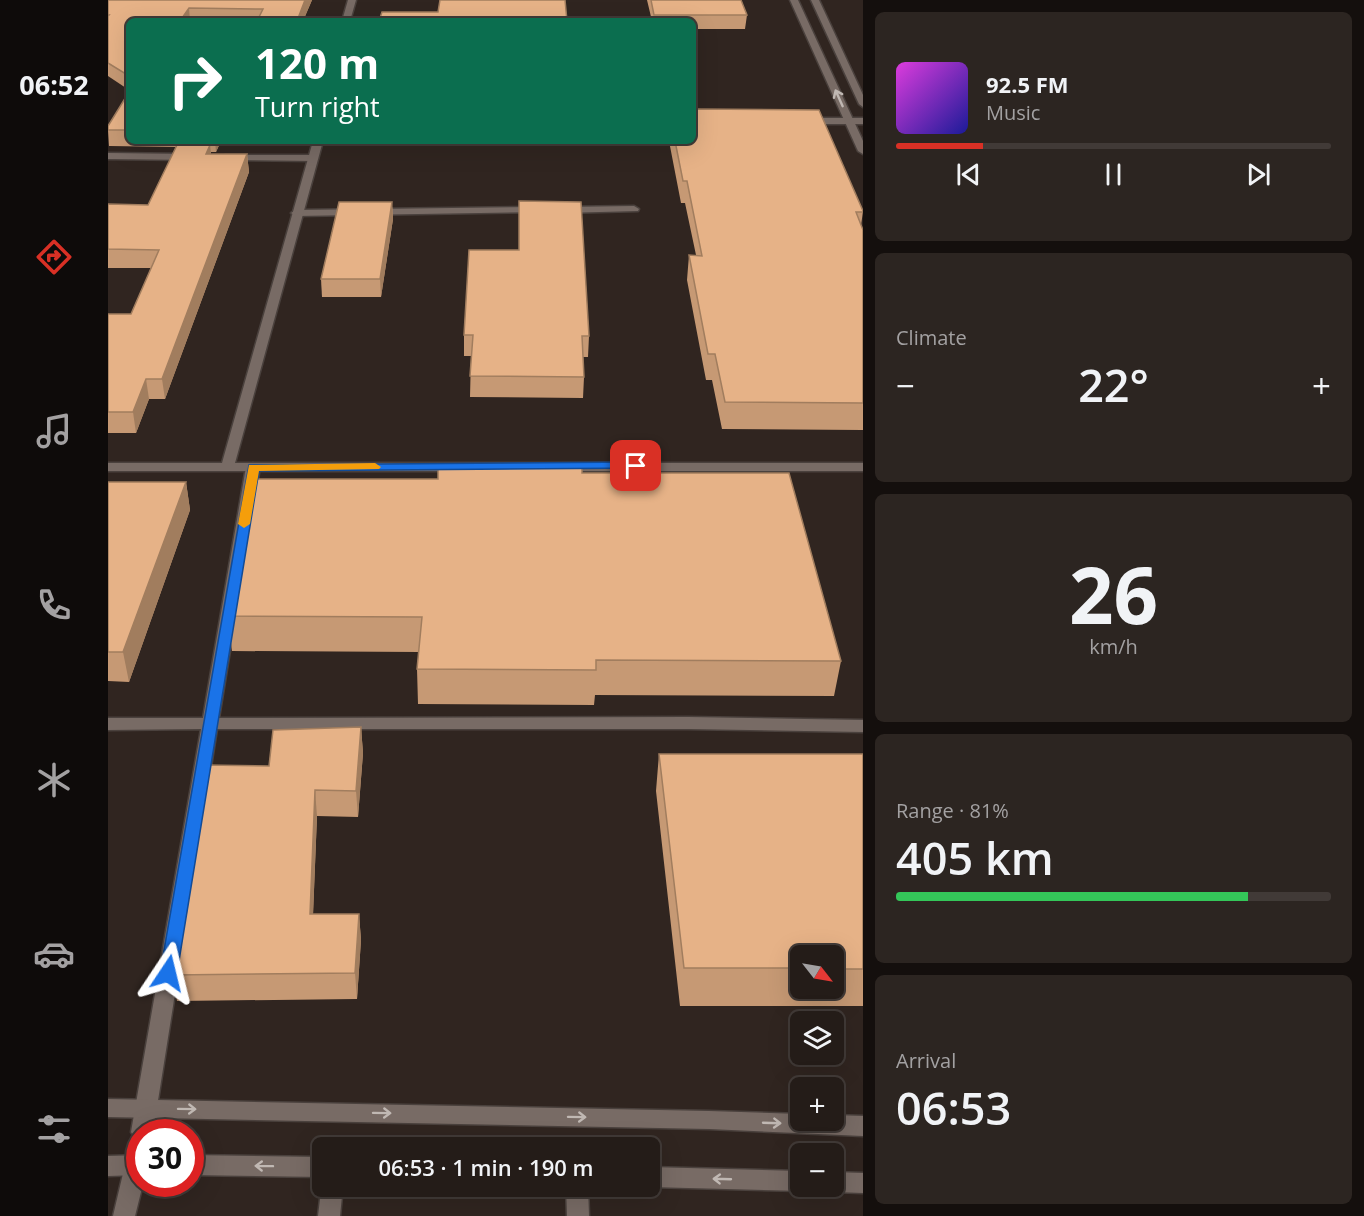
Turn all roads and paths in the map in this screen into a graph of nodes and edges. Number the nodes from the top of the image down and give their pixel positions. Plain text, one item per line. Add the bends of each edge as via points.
1 (352, 0) edge
2 (794, 0) edge
3 (815, 0) edge
4 (347, 18) edge
5 (863, 104) edge
6 (849, 121) junction
7 (863, 121) edge
8 (789, 122) edge
9 (317, 144) edge
10 (863, 151) edge
11 (108, 156) edge
12 (199, 157) edge
13 (222, 157) edge
14 (313, 158) junction
15 (634, 209) dead end
16 (296, 213) junction
17 (108, 467) edge
18 (254, 467) junction
19 (863, 467) edge
20 (227, 468) junction
21 (108, 724) edge
22 (210, 724) junction
23 (863, 726) edge
24 (108, 1108) edge
25 (146, 1108) junction
26 (144, 1119) edge
27 (863, 1126) edge
28 (126, 1162) edge
29 (204, 1165) edge
30 (108, 1166) edge
31 (312, 1167) edge
32 (660, 1177) edge
33 (790, 1181) edge
34 (844, 1182) edge
35 (863, 1183) edge
36 (129, 1197) edge
37 (331, 1197) edge
38 (577, 1197) edge
39 (124, 1216) edge
40 (329, 1216) edge
41 (578, 1216) edge

1 - 4 street
6 -> 2 street
3 - 5 street
6 - 7 street
6 - 8 street
6 - 10 street
9 - 14 street
11 - 12 street
13 - 14 street
14 - 16 street
15 - 16 street
16 - 20 street
17 - 20 street
18 - 19 street
18 - 20 street
18 - 22 street
21 - 22 street
22 - 23 street
22 - 25 street
24 - 25 street
25 - 26 street
25 -> 27 street
28 - 30 street
31 -> 29 street
33 -> 32 street
34 - 35 street
36 - 39 street
37 - 40 street
38 - 41 street

